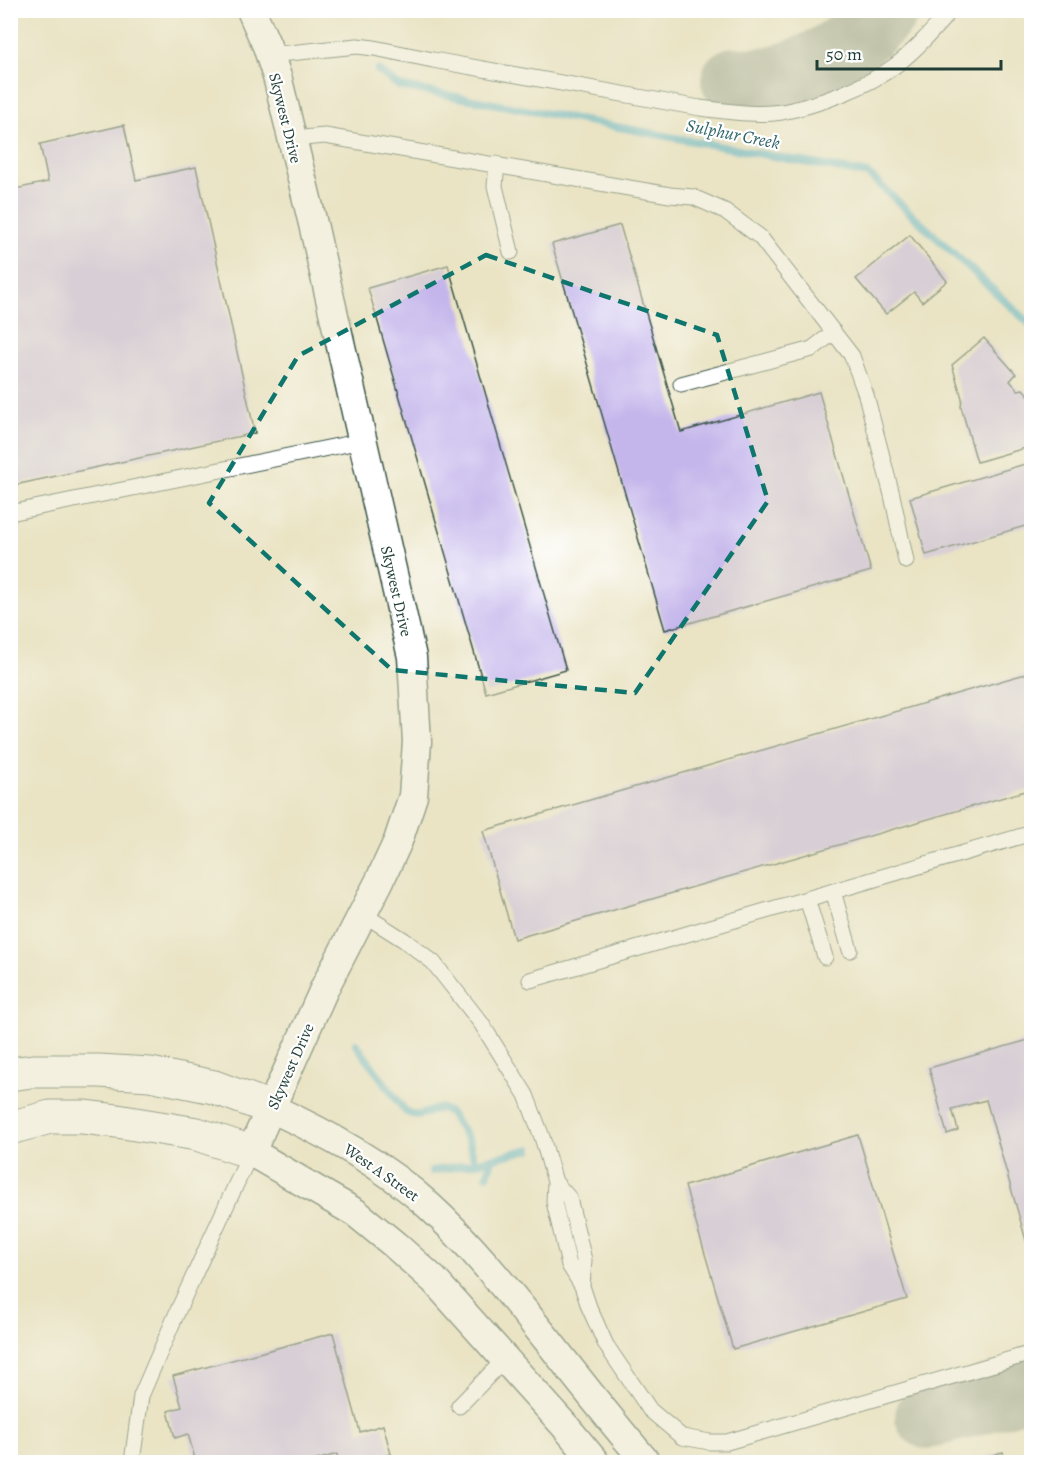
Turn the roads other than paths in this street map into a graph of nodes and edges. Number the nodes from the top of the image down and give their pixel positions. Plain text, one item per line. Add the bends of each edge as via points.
1 (251, 10) edge
2 (951, 10) edge
3 (270, 55) junction
4 (292, 140) junction
5 (496, 164) junction
6 (511, 252) dead end
7 (834, 332) junction
8 (681, 384) dead end
9 (362, 441) junction
10 (10, 513) edge
11 (906, 561) dead end
12 (1032, 833) edge
13 (833, 891) junction
14 (807, 899) junction
15 (363, 914) junction
16 (850, 950) dead end
17 (825, 957) dead end
18 (530, 980) dead end
19 (10, 1074) edge
20 (271, 1108) junction
21 (10, 1128) edge
22 (251, 1152) junction
23 (1032, 1353) edge
24 (504, 1360) junction
25 (459, 1406) dead end
26 (132, 1462) edge
27 (595, 1462) edge
28 (646, 1462) edge

1 - 3 street, Skywest Drive
2 - 3 lane via 897,64 878,77 834,97 781,112 700,108 357,46
3 - 4 street, Skywest Drive
4 - 5 lane via 325,136
4 - 9 street, Skywest Drive
5 - 6 lane via 495,186
5 - 7 lane via 693,197 725,211 760,237
7 - 8 lane via 812,349
7 - 11 lane via 852,356 866,395
9 - 10 lane
9 - 15 street, Skywest Drive via 412,657 417,742 408,814
12 - 13 lane
13 - 14 lane
13 - 16 lane
14 - 17 lane
14 - 18 lane
15 - 20 street, Skywest Drive
15 - 23 lane via 433,962 481,1023 526,1095 555,1182 554,1202 569,1265 606,1345 650,1410 682,1437 727,1442
19 - 20 street, West A Street via 150,1074 214,1087
20 - 22 street, Skywest Drive
20 - 28 street, West A Street via 320,1131 376,1165 435,1211 464,1240
21 - 22 street via 51,1117 83,1117 197,1134
22 - 24 street via 356,1213 395,1245 434,1280
22 - 26 lane via 141,1396
24 - 25 lane
24 - 27 street

